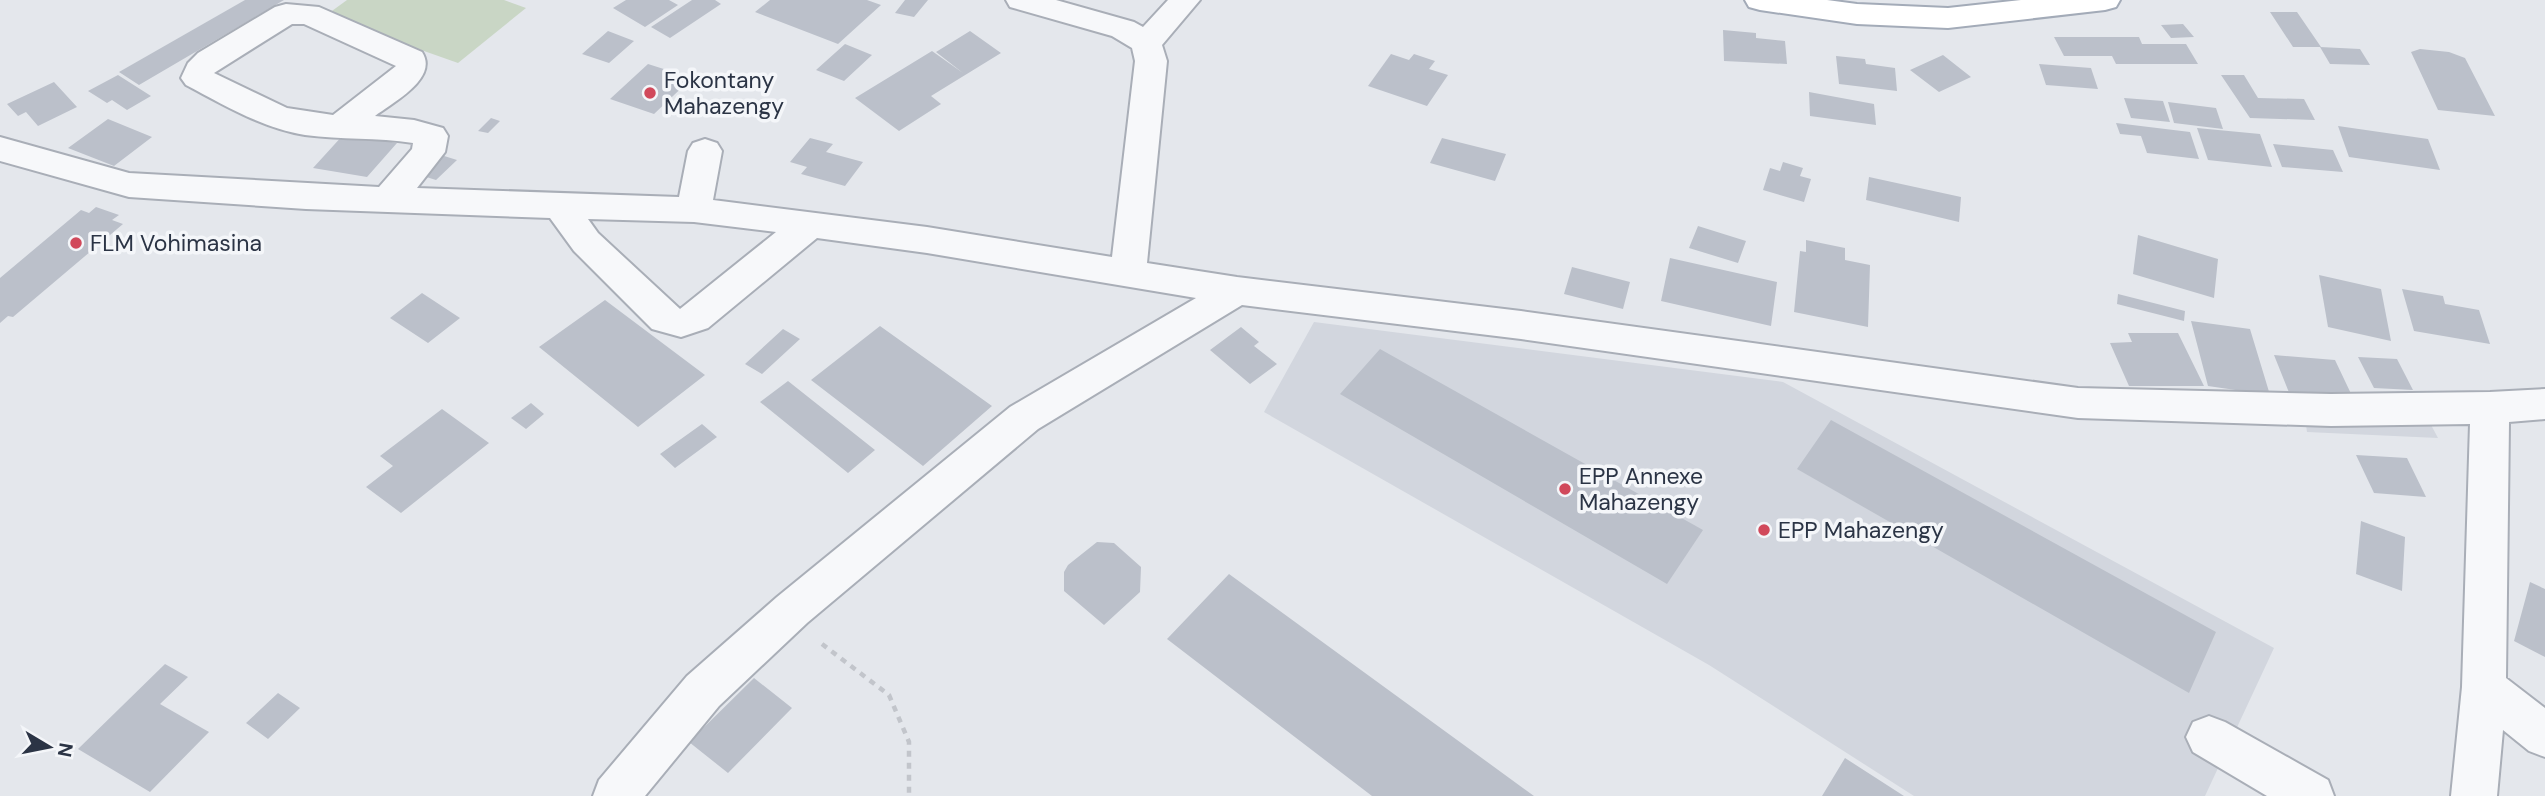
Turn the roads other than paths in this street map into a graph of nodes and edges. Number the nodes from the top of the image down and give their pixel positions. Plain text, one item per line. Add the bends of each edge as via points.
1 (1020, 0) edge
2 (1185, 0) edge
3 (1760, 0) edge
4 (2105, 0) edge
5 (1146, 43) junction
6 (342, 125) junction
7 (0, 149) edge
8 (705, 151) dead end
9 (389, 199) junction
10 (560, 206) junction
11 (694, 211) junction
12 (810, 224) junction
13 (1128, 273) junction
14 (1237, 291) junction
15 (2545, 404) edge
16 (2490, 408) junction
17 (2484, 687) junction
18 (2545, 736) edge
19 (2209, 737) dead end
20 (616, 796) edge
21 (2311, 796) edge
22 (2474, 796) edge

1 - 5 street via 1123,29
2 - 5 street
3 - 4 main road via 1857,14 1948,18
5 - 13 street via 1151,61
6 - 6 street via 303,124 283,118 197,78 209,60 286,14 297,13 411,60 406,76
6 - 9 street via 406,128 430,136 428,152
7 - 9 street via 129,185
8 - 11 street
9 - 10 street
10 - 11 street
10 - 12 street via 586,242 666,319 681,323 695,318
11 - 12 street
12 - 13 street
13 - 14 street
14 - 16 street via 2078,403 2330,410
14 - 20 street via 1024,418 792,610 703,691
15 - 16 street
16 - 17 street
17 - 18 street
17 - 22 street
19 - 21 street

